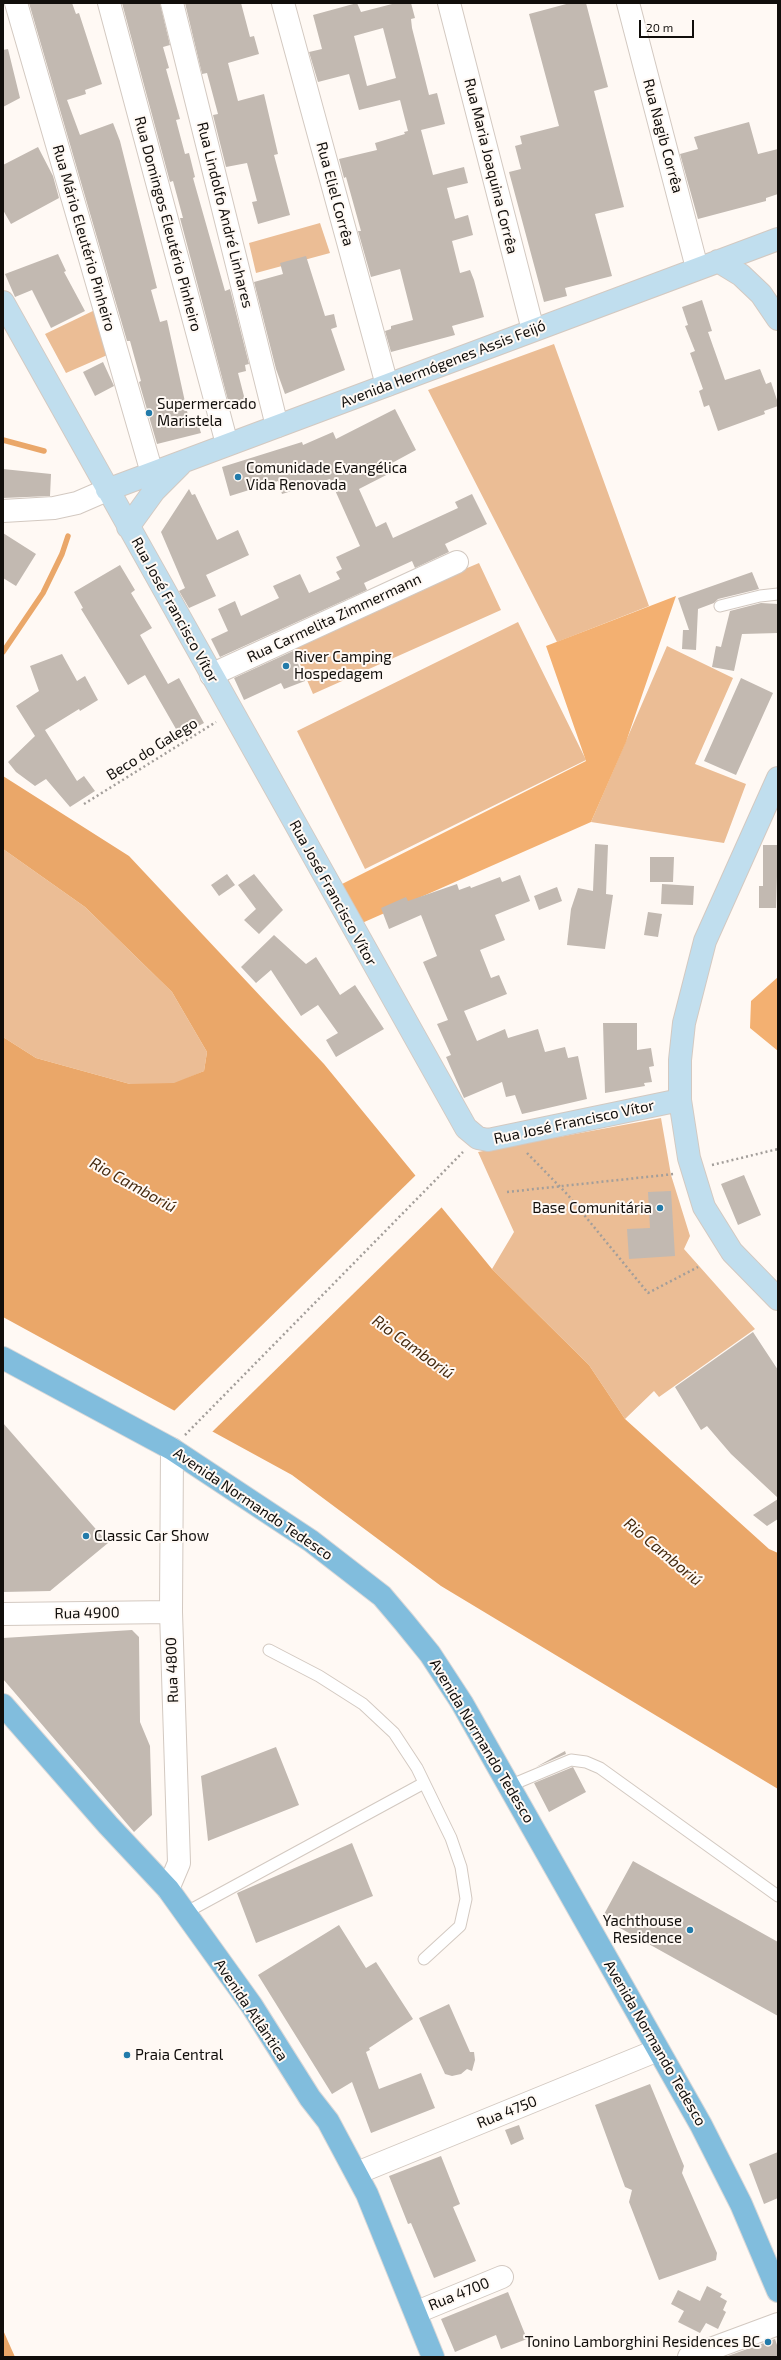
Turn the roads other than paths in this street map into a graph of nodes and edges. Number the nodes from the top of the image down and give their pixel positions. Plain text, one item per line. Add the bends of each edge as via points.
1 (16, 3) edge
2 (109, 3) edge
3 (172, 3) edge
4 (283, 3) edge
5 (449, 3) edge
6 (628, 3) edge
7 (778, 239) edge
8 (718, 261) junction
9 (697, 268) junction
10 (3, 302) edge
11 (778, 315) edge
12 (534, 330) junction
13 (387, 385) junction
14 (277, 426) junction
15 (227, 444) junction
16 (185, 460) junction
17 (93, 464) junction
18 (152, 473) junction
19 (131, 481) junction
20 (107, 490) junction
21 (3, 512) edge
22 (128, 527) junction
23 (457, 562) dead end
24 (778, 594) edge
25 (720, 606) dead end
26 (211, 675) junction
27 (778, 778) edge
28 (680, 1100) junction
29 (778, 1299) edge
30 (3, 1358) edge
31 (177, 1443) junction
32 (170, 1612) junction
33 (3, 1614) edge
34 (269, 1650) dead end
35 (3, 1704) edge
36 (424, 1783) junction
37 (509, 1786) junction
38 (168, 1889) junction
39 (778, 1896) edge
40 (186, 1913) junction
41 (424, 1959) dead end
42 (658, 2050) junction
43 (357, 2173) junction
44 (502, 2277) dead end
45 (778, 2291) edge
46 (416, 2312) junction
47 (778, 2324) edge
48 (434, 2357) edge
49 (689, 2357) edge

1 - 18 street, Rua Mário Eleutério Pinheiro
2 - 15 street, Rua Domingos Eleutério Pinheiro
3 - 14 street, Rua Lindolfo André Linhares
4 - 13 street, Rua Eliel Corrêa
5 - 12 street, Rua Maria Joaquina Corrêa
6 - 9 street, Rua Nagib Corrêa
7 - 8 main road, Avenida Hermógenes Assis Feijó
8 - 9 main road, Avenida Hermógenes Assis Feijó
8 - 11 main road via 741,275
9 - 12 main road, Avenida Hermógenes Assis Feijó
10 - 17 main road, Rua José Francisco Vítor
12 - 13 main road, Avenida Hermógenes Assis Feijó
13 - 14 main road, Avenida Hermógenes Assis Feijó
14 - 15 main road, Avenida Hermógenes Assis Feijó
15 - 16 main road, Avenida Hermógenes Assis Feijó
16 - 18 main road, Avenida Hermógenes Assis Feijó
16 - 22 main road via 154,491
17 - 19 main road
17 - 20 main road, Rua José Francisco Vítor
18 - 19 main road, Avenida Hermógenes Assis Feijó
19 - 20 main road, Avenida Hermógenes Assis Feijó
20 - 21 street via 77,503 54,508
20 - 22 main road, Rua José Francisco Vítor
22 - 26 main road, Rua José Francisco Vítor
23 - 26 street, Rua Carmelita Zimmermann
24 - 25 lane
26 - 28 main road, Rua José Francisco Vítor via 466,1128 478,1138 488,1140
27 - 28 main road via 704,941 684,1023
28 - 29 main road via 682,1173 732,1252
30 - 31 main road, Avenida Normando Tedesco
31 - 32 street, Rua 4800
31 - 37 main road, Avenida Normando Tedesco via 382,1596 430,1654 462,1703
32 - 33 street, Rua 4900
32 - 38 street, Rua 4800 via 179,1863
34 - 36 lane via 319,1676 363,1704 394,1733
35 - 38 main road, Avenida Atlântica via 108,1825
36 - 40 lane
36 - 41 lane via 451,1838 461,1867 466,1899 460,1926
37 - 39 lane via 571,1760 586,1762 600,1768
37 - 42 main road, Avenida Normando Tedesco
38 - 40 main road, Avenida Atlântica
40 - 43 main road, Avenida Atlântica via 252,2006 310,2098 328,2121
42 - 43 street, Rua 4750
42 - 45 main road, Avenida Normando Tedesco via 720,2161
43 - 46 main road, Avenida Atlântica
44 - 46 street, Rua 4700
46 - 48 main road, Avenida Atlântica
47 - 49 street

